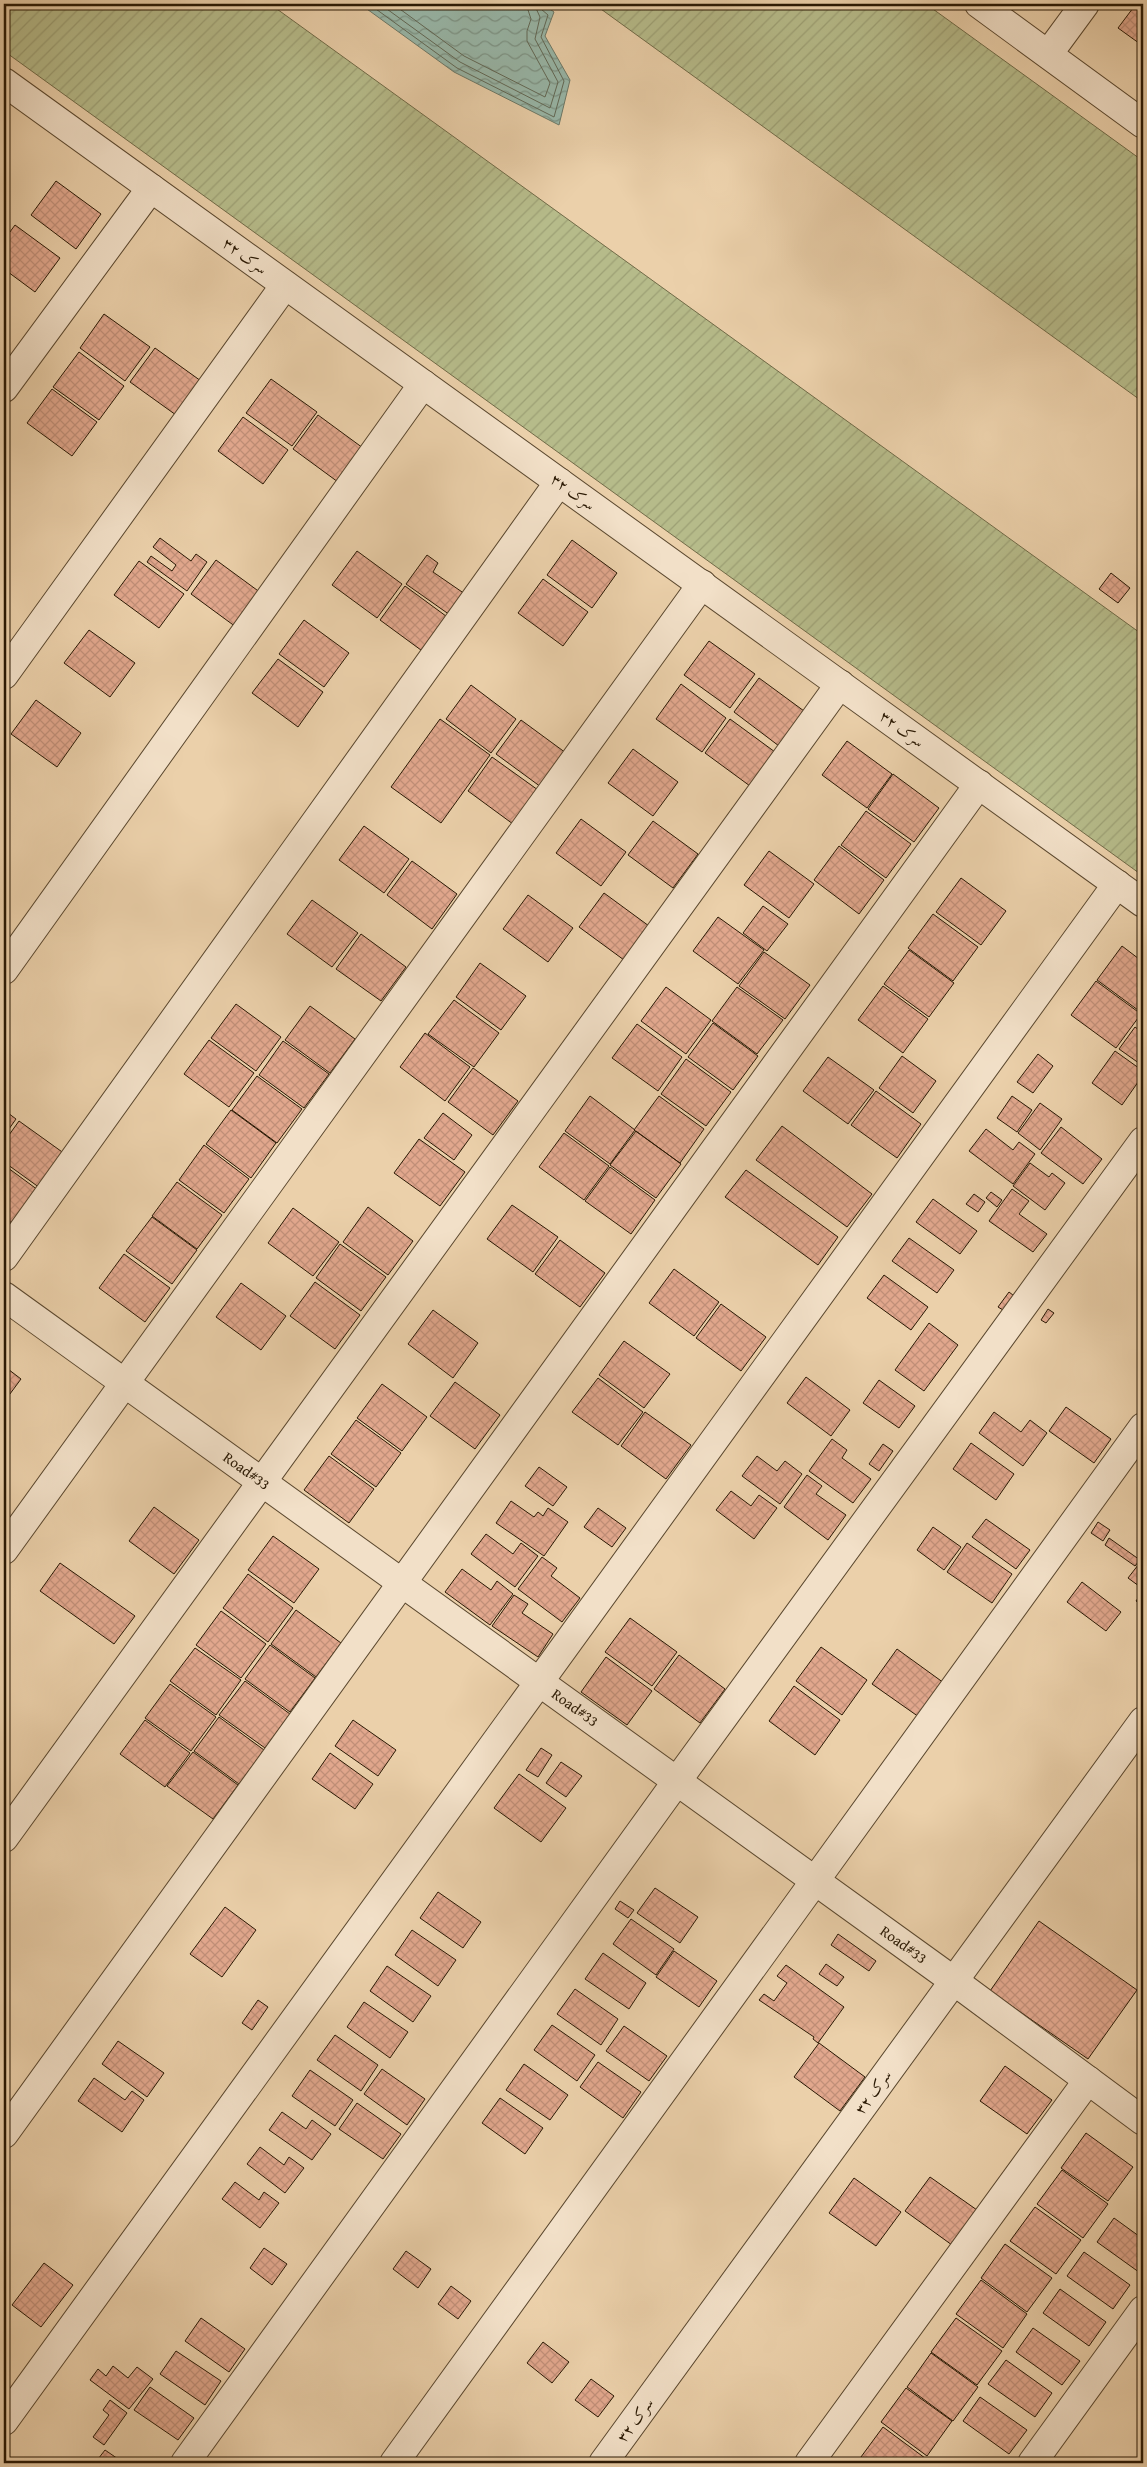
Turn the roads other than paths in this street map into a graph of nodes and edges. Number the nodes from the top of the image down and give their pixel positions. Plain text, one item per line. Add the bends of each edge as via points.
1 (978, 4) edge
2 (1085, 4) edge
3 (1049, 53) junction
4 (4, 82) edge
5 (1143, 124) edge
6 (150, 188) junction
7 (285, 285) junction
8 (423, 384) junction
9 (4, 388) edge
10 (559, 482) junction
11 (702, 584) junction
12 (4, 675) edge
13 (840, 684) junction
14 (979, 784) junction
15 (1117, 884) junction
16 (1143, 903) edge
17 (4, 970) edge
18 (1143, 1141) edge
19 (4, 1257) edge
20 (4, 1296) edge
21 (125, 1383) junction
22 (1143, 1427) edge
23 (263, 1482) junction
24 (4, 1550) edge
25 (403, 1584) junction
26 (539, 1681) junction
27 (1143, 1721) edge
28 (677, 1781) junction
29 (4, 1838) edge
30 (815, 1880) junction
31 (954, 1981) junction
32 (1088, 2080) junction
33 (1143, 2121) edge
34 (4, 2134) edge
35 (1143, 2310) edge
36 (4, 2421) edge
37 (185, 2463) edge
38 (394, 2463) edge
39 (603, 2463) edge
40 (809, 2463) edge
41 (1032, 2463) edge

1 - 3 street
2 - 3 street
3 - 5 street
4 - 6 street, سرک ۳۲
6 - 7 street, سرک ۳۲
6 - 9 street
7 - 8 street, سرک ۳۲
7 - 12 street
8 - 10 street, سرک ۳۲
8 - 17 street
10 - 11 street, سرک ۳۲
10 - 19 street
11 - 13 street, سرک ۳۲
11 - 21 street
13 - 14 street, سرک ۳۲
13 - 23 street
14 - 15 street, سرک ۳۲
14 - 25 street
15 - 16 street, سرک ۳۲
15 - 26 street
18 - 28 street
20 - 21 street, Road#33
21 - 23 street, Road#33
21 - 24 street
22 - 30 street
23 - 25 street, Road#33
23 - 29 street
25 - 26 street, Road#33
25 - 34 street
26 - 28 street, Road#33
26 - 36 street
27 - 31 street, سرک ۳۲
28 - 30 street, Road#33
28 - 37 street
30 - 31 street, Road#33
30 - 38 street
31 - 32 street, Road#33
31 - 39 street, سرک ۳۲
32 - 33 street, Road#33
32 - 40 street
35 - 41 street

